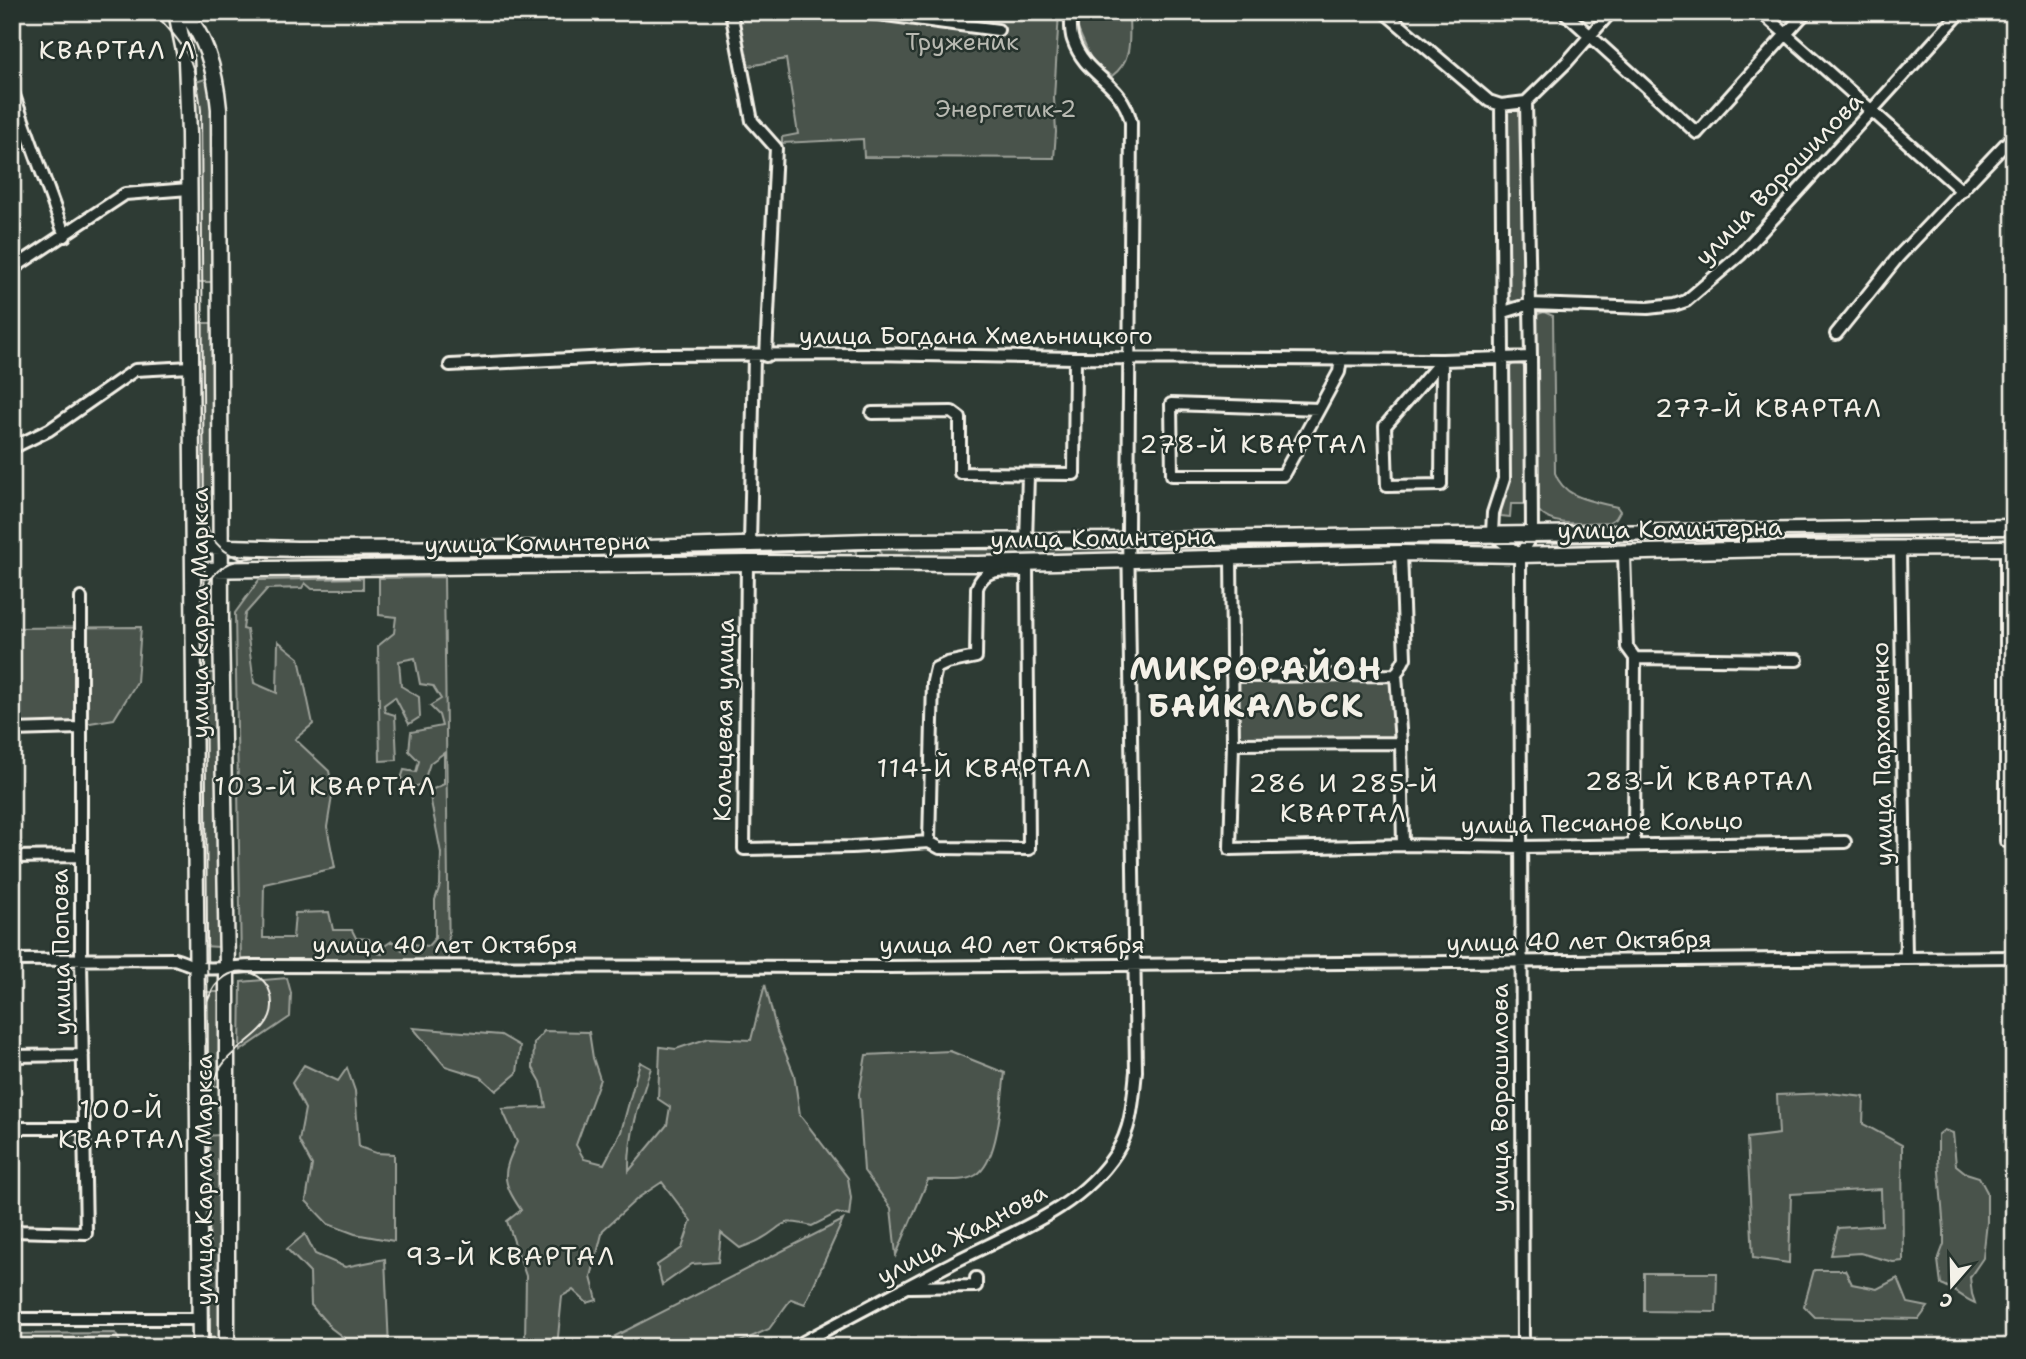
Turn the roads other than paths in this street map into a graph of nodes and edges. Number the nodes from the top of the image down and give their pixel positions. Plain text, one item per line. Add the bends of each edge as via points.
1 (176, 12) edge
2 (184, 12) edge
3 (732, 12) edge
4 (863, 12) edge
5 (1071, 12) edge
6 (1384, 12) edge
7 (1564, 12) edge
8 (1611, 12) edge
9 (1761, 12) edge
10 (1805, 12) edge
11 (1961, 12) edge
12 (998, 30) dead end
13 (1786, 34) junction
14 (1589, 37) junction
15 (216, 87) junction
16 (12, 90) edge
17 (1526, 102) junction
18 (188, 103) junction
19 (1501, 104) junction
20 (1874, 111) junction
21 (2014, 135) edge
22 (189, 190) junction
23 (1962, 191) junction
24 (65, 236) junction
25 (12, 269) edge
26 (1530, 304) junction
27 (1504, 312) junction
28 (1836, 334) dead end
29 (754, 356) junction
30 (766, 356) junction
31 (1531, 357) junction
32 (1075, 358) junction
33 (1128, 358) junction
34 (1503, 358) junction
35 (1341, 359) junction
36 (1443, 360) junction
37 (450, 365) dead end
38 (191, 368) junction
39 (1319, 409) junction
40 (872, 413) dead end
41 (12, 448) edge
42 (1028, 475) junction
43 (2014, 527) edge
44 (1773, 529) junction
45 (1492, 534) junction
46 (1532, 534) junction
47 (1128, 540) junction
48 (1026, 541) junction
49 (750, 545) junction
50 (194, 546) junction
51 (222, 546) junction
52 (2010, 548) edge
53 (1773, 549) junction
54 (1900, 549) junction
55 (1401, 553) junction
56 (1624, 553) junction
57 (1520, 555) junction
58 (1231, 558) junction
59 (1129, 560) junction
60 (747, 563) junction
61 (1027, 567) junction
62 (194, 570) junction
63 (222, 571) junction
64 (81, 598) dead end
65 (1634, 658) junction
66 (1797, 660) dead end
67 (1396, 675) junction
68 (1232, 676) junction
69 (80, 728) junction
70 (12, 730) edge
71 (2010, 739) edge
72 (1401, 743) junction
73 (1233, 744) junction
74 (2014, 841) edge
75 (929, 842) junction
76 (1845, 842) dead end
77 (1633, 844) junction
78 (1403, 845) junction
79 (1521, 847) junction
80 (81, 856) junction
81 (12, 857) edge
82 (2014, 957) edge
83 (1906, 958) junction
84 (12, 960) edge
85 (81, 960) junction
86 (1521, 963) junction
87 (1133, 965) junction
88 (227, 967) junction
89 (197, 968) junction
90 (83, 1055) junction
91 (12, 1056) edge
92 (12, 1128) edge
93 (84, 1128) junction
94 (12, 1231) edge
95 (976, 1278) dead end
96 (908, 1287) junction
97 (12, 1319) edge
98 (200, 1319) junction
99 (200, 1347) edge
100 (227, 1347) edge
101 (794, 1347) edge
102 (1523, 1347) edge

1 - 18 street, улица Карла Маркса via 186,61
2 - 15 street, улица Карла Маркса via 205,45
3 - 30 street via 752,121 776,148
4 - 12 street
5 - 33 street, улица Жаднова via 1072,38 1079,53 1090,69 1116,90 1131,122
6 - 19 street via 1489,102
7 - 14 street
8 - 14 street
9 - 13 street
10 - 13 street
11 - 20 street, улица Ворошилова
13 - 14 street via 1697,133
13 - 20 street
14 - 17 street
15 - 18 street via 209,77 196,76
15 - 51 street, улица Карла Маркса
16 - 24 street
17 - 19 street
17 - 26 street
18 - 22 street, улица Карла Маркса
19 - 27 street
20 - 23 street
20 - 26 street, улица Ворошилова via 1740,255 1686,301 1648,307
21 - 23 street
22 - 24 street via 125,194
22 - 38 street, улица Карла Маркса
23 - 28 street via 1898,257
24 - 25 street
26 - 27 street, улица Ворошилова
26 - 31 street
27 - 34 street
29 - 30 street, улица Богдана Хмельницкого
29 - 37 street, улица Богдана Хмельницкого via 649,355
29 - 49 street
30 - 32 street, улица Богдана Хмельницкого
31 - 34 street, улица Богдана Хмельницкого
31 - 46 street
32 - 33 street, улица Богдана Хмельницкого
32 - 42 street via 1074,474
33 - 35 street, улица Богдана Хмельницкого
33 - 47 street, улица Жаднова
34 - 36 street, улица Богдана Хмельницкого
34 - 45 street via 1504,479
35 - 36 street, улица Богдана Хмельницкого
35 - 39 street
36 - 36 street via 1385,426 1387,486 1441,485
38 - 41 street via 135,370 49,430
38 - 50 street, улица Карла Маркса
39 - 39 street via 1171,404 1172,475 1283,475
40 - 42 street via 952,412 960,418 960,473
42 - 48 street
43 - 44 street, улица Коминтерна
44 - 46 street, улица Коминтерна
44 - 53 street
45 - 46 street, улица Коминтерна
45 - 47 street, улица Коминтерна
45 - 57 street
46 - 57 street
47 - 48 street, улица Коминтерна
47 - 59 street, улица Жаднова
48 - 49 street, улица Коминтерна
49 - 51 street, улица Коминтерна
50 - 51 street, улица Коминтерна
50 - 62 street, улица Карла Маркса
51 - 63 street, улица Карла Маркса
52 - 54 street, улица Коминтерна
52 - 71 street
53 - 54 street, улица Коминтерна
53 - 56 street, улица Коминтерна
54 - 83 street, улица Пархоменко
55 - 57 street, улица Коминтерна
55 - 58 street, улица Коминтерна
55 - 67 street via 1405,659
56 - 57 street, улица Коминтерна
56 - 65 street via 1627,647
57 - 79 street, улица Ворошилова
58 - 59 street, улица Коминтерна
58 - 68 street, улица Песчаное Кольцо
59 - 61 street, улица Коминтерна
59 - 87 street, улица Жаднова
60 - 61 street, улица Коминтерна
60 - 63 street, улица Коминтерна
60 - 75 street, Кольцевая улица via 744,849
61 - 75 street via 990,571 981,578 976,657 936,668
61 - 75 street, Кольцевая улица via 1029,849 940,848
62 - 63 street, улица Коминтерна
62 - 89 street, улица Карла Маркса
63 - 88 street, улица Карла Маркса
64 - 69 street, улица Попова
65 - 66 street
65 - 77 street
67 - 68 street
67 - 72 street
68 - 73 street, улица Песчаное Кольцо
69 - 70 street
69 - 80 street, улица Попова
71 - 74 street via 2006,841
72 - 73 street
72 - 78 street
73 - 78 street, улица Песчаное Кольцо via 1230,849
76 - 77 street, улица Песчаное Кольцо
77 - 79 street, улица Песчаное Кольцо
78 - 79 street, улица Песчаное Кольцо
79 - 86 street, улица Ворошилова
80 - 81 street
80 - 85 street, улица Попова
82 - 83 street, улица 40 лет Октября
83 - 86 street, улица 40 лет Октября
84 - 85 street, улица 40 лет Октября
85 - 89 street, улица 40 лет Октября via 174,958
85 - 90 street, улица Попова
86 - 87 street, улица 40 лет Октября
86 - 102 street, улица Ворошилова
87 - 88 street, улица 40 лет Октября
87 - 96 street, улица Жаднова via 1134,1097 1128,1128 1116,1153 1060,1207
88 - 89 street, улица 40 лет Октября
88 - 100 street, улица Карла Маркса
89 - 98 street, улица Карла Маркса
90 - 91 street
90 - 93 street, улица Попова
92 - 93 street
93 - 94 street, улица Попова via 86,1233
95 - 96 street via 976,1286
96 - 101 street, улица Жаднова
97 - 98 street
98 - 99 street, улица Карла Маркса

